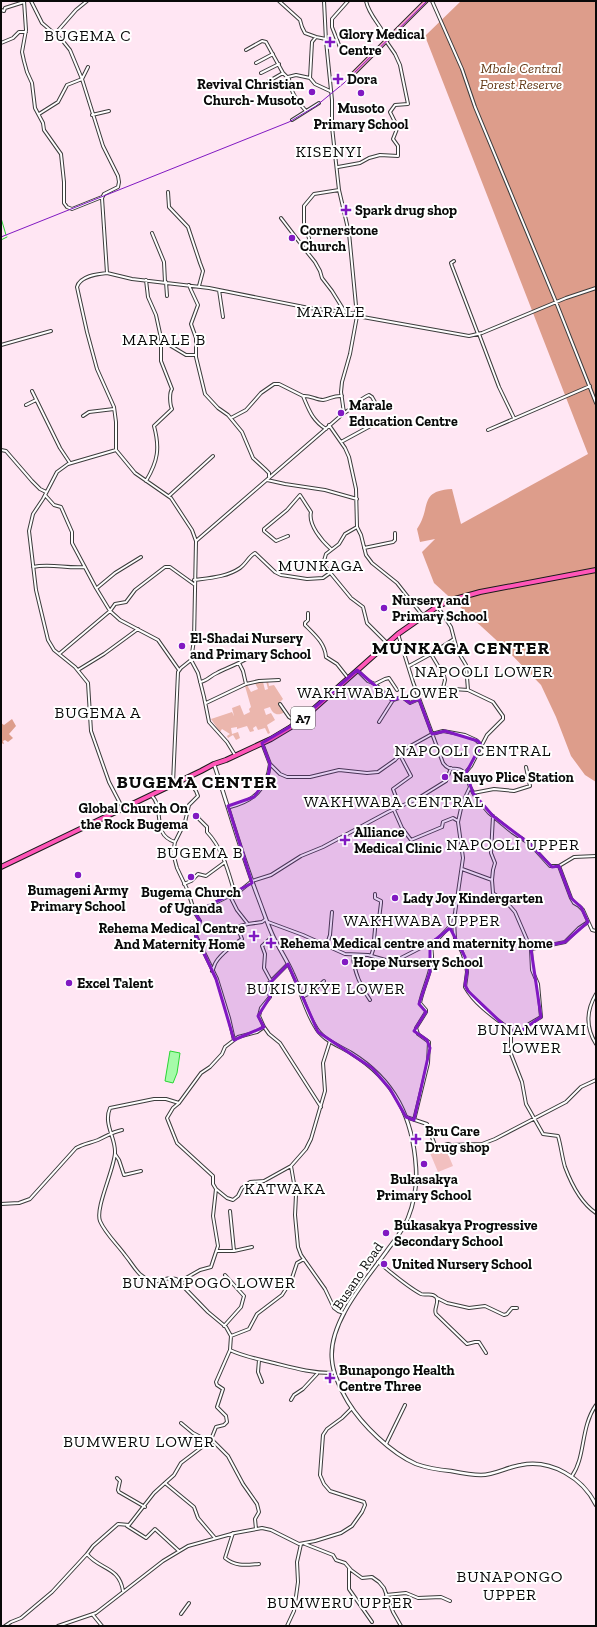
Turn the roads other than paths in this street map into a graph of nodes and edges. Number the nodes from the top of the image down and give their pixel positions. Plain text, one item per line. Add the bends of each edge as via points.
1 (31, 1) edge
2 (88, 1) edge
3 (279, 1) edge
4 (324, 1) edge
5 (348, 1) edge
6 (366, 1) edge
7 (426, 1) edge
8 (432, 1) edge
9 (24, 2) edge
10 (1, 10) edge
11 (26, 32) junction
12 (56, 34) junction
13 (316, 37) junction
14 (326, 39) junction
15 (387, 41) junction
16 (1, 43) edge
17 (246, 50) dead end
18 (341, 50) dead end
19 (273, 54) junction
20 (256, 63) dead end
21 (279, 64) junction
22 (88, 67) dead end
23 (261, 73) dead end
24 (283, 73) junction
25 (352, 75) dead end
26 (288, 77) junction
27 (310, 78) junction
28 (82, 79) junction
29 (264, 84) dead end
30 (331, 91) junction
31 (319, 103) dead end
32 (109, 111) dead end
33 (306, 111) junction
34 (39, 114) junction
35 (92, 115) junction
36 (292, 120) dead end
37 (338, 167) junction
38 (340, 190) junction
39 (168, 192) dead end
40 (102, 197) junction
41 (281, 218) dead end
42 (152, 233) dead end
43 (307, 252) junction
44 (454, 261) dead end
45 (107, 273) junction
46 (146, 280) junction
47 (166, 282) junction
48 (190, 285) junction
49 (199, 287) junction
50 (596, 288) edge
51 (219, 290) junction
52 (167, 296) dead end
53 (556, 302) junction
54 (345, 312) junction
55 (357, 316) junction
56 (223, 317) dead end
57 (51, 331) dead end
58 (478, 334) junction
59 (1, 344) edge
60 (171, 346) dead end
61 (195, 355) junction
62 (590, 386) junction
63 (32, 391) dead end
64 (303, 396) junction
65 (342, 396) junction
66 (36, 400) junction
67 (596, 403) edge
68 (376, 404) dead end
69 (26, 405) dead end
70 (114, 409) junction
71 (344, 413) junction
72 (83, 416) dead end
73 (231, 418) junction
74 (395, 418) dead end
75 (514, 418) junction
76 (329, 425) junction
77 (326, 429) junction
78 (488, 430) dead end
79 (341, 442) junction
80 (1, 450) edge
81 (116, 450) junction
82 (214, 456) dead end
83 (70, 463) junction
84 (270, 477) junction
85 (146, 480) junction
86 (267, 480) junction
87 (46, 492) junction
88 (45, 495) junction
89 (169, 496) junction
90 (357, 499) junction
91 (357, 527) junction
92 (395, 533) dead end
93 (288, 536) dead end
94 (196, 541) junction
95 (364, 548) junction
96 (331, 549) junction
97 (142, 556) dead end
98 (33, 567) junction
99 (85, 567) junction
100 (596, 570) edge
101 (330, 572) junction
102 (194, 580) junction
103 (195, 585) junction
104 (96, 588) junction
105 (438, 606) junction
106 (110, 611) junction
107 (308, 613) dead end
108 (423, 616) junction
109 (138, 629) junction
110 (398, 634) junction
111 (454, 639) junction
112 (388, 644) junction
113 (59, 654) junction
114 (431, 654) junction
115 (248, 658) dead end
116 (191, 660) junction
117 (239, 663) junction
118 (409, 666) junction
119 (78, 670) junction
120 (179, 670) junction
121 (357, 670) junction
122 (348, 678) junction
123 (279, 680) dead end
124 (200, 682) junction
125 (246, 684) junction
126 (375, 684) junction
127 (443, 688) junction
128 (397, 690) dead end
129 (468, 690) junction
130 (418, 694) junction
131 (419, 699) junction
132 (393, 700) junction
133 (206, 703) junction
134 (280, 704) dead end
135 (298, 722) junction
136 (379, 722) dead end
137 (432, 734) junction
138 (262, 743) junction
139 (481, 746) junction
140 (400, 754) junction
141 (235, 755) junction
142 (214, 764) junction
143 (270, 764) junction
144 (526, 767) dead end
145 (451, 768) junction
146 (465, 773) junction
147 (187, 778) junction
148 (174, 784) junction
149 (470, 787) junction
150 (473, 793) junction
151 (151, 795) junction
152 (228, 806) junction
153 (400, 807) junction
154 (123, 809) junction
155 (394, 810) junction
156 (198, 816) dead end
157 (492, 816) junction
158 (458, 821) junction
159 (175, 842) junction
160 (596, 856) edge
161 (225, 862) junction
162 (559, 866) junction
163 (1, 867) edge
164 (462, 869) junction
165 (492, 880) junction
166 (252, 881) junction
167 (184, 884) junction
168 (235, 894) junction
169 (375, 894) dead end
170 (230, 896) junction
171 (332, 912) dead end
172 (195, 913) junction
173 (266, 918) junction
174 (454, 919) junction
175 (268, 922) junction
176 (588, 922) junction
177 (248, 924) junction
178 (596, 931) edge
179 (273, 936) junction
180 (430, 944) junction
181 (326, 947) junction
182 (531, 949) junction
183 (353, 956) junction
184 (371, 956) junction
185 (288, 964) junction
186 (212, 970) junction
187 (271, 981) junction
188 (324, 981) dead end
189 (596, 994) edge
190 (302, 997) junction
191 (370, 1000) dead end
192 (264, 1027) junction
193 (511, 1032) junction
194 (234, 1040) junction
195 (330, 1041) junction
196 (596, 1044) edge
197 (596, 1080) edge
198 (180, 1103) junction
199 (321, 1107) junction
200 (406, 1117) junction
201 (535, 1119) junction
202 (414, 1120) junction
203 (122, 1130) dead end
204 (110, 1133) junction
205 (115, 1154) junction
206 (291, 1166) junction
207 (141, 1171) dead end
208 (216, 1190) junction
209 (1, 1204) edge
210 (230, 1211) dead end
211 (596, 1213) edge
212 (252, 1247) dead end
213 (217, 1251) junction
214 (234, 1251) junction
215 (304, 1259) junction
216 (378, 1262) junction
217 (226, 1275) dead end
218 (179, 1282) junction
219 (436, 1297) junction
220 (517, 1308) dead end
221 (344, 1313) junction
222 (224, 1326) junction
223 (231, 1336) junction
224 (230, 1350) junction
225 (486, 1353) dead end
226 (259, 1360) junction
227 (334, 1372) junction
228 (318, 1373) junction
229 (262, 1382) dead end
230 (291, 1400) dead end
231 (405, 1405) dead end
232 (596, 1405) edge
233 (352, 1408) junction
234 (181, 1424) dead end
235 (210, 1439) junction
236 (208, 1441) junction
237 (386, 1444) junction
238 (572, 1476) junction
239 (117, 1478) dead end
240 (165, 1483) junction
241 (596, 1505) edge
242 (145, 1507) junction
243 (127, 1526) junction
244 (256, 1529) junction
245 (234, 1533) junction
246 (215, 1538) junction
247 (301, 1544) junction
248 (305, 1544) junction
249 (180, 1551) junction
250 (87, 1554) junction
251 (258, 1564) dead end
252 (350, 1569) junction
253 (123, 1591) junction
254 (386, 1595) junction
255 (450, 1601) dead end
256 (189, 1603) dead end
257 (93, 1614) junction
258 (182, 1614) dead end
259 (372, 1622) dead end
260 (5, 1626) edge
261 (58, 1626) edge
262 (102, 1626) edge
263 (287, 1626) edge
264 (402, 1626) edge

1 - 12 street via 41,20
2 - 12 street via 76,10
3 - 13 street via 300,20 306,33
4 - 14 street
5 - 18 street via 332,19
6 - 15 street via 370,13 382,28
7 - 15 main road
8 - 53 street
9 - 10 street
9 - 11 street
11 - 16 street via 19,32
11 - 34 street via 22,53 32,83 35,108
12 - 28 street via 70,50
13 - 14 street
13 - 27 street via 312,42
14 - 30 street
15 - 25 main road
15 - 37 street via 400,65 408,104 395,105 390,112 397,129 393,139 398,146 398,156 380,155 360,163
17 - 19 street via 264,41
19 - 20 street
19 - 21 street
21 - 23 street
21 - 24 street
22 - 28 street
24 - 26 street
24 - 29 street
26 - 27 street via 296,75
26 - 33 street via 293,94
27 - 30 street via 315,84
28 - 34 street via 67,85 59,101
28 - 35 street
30 - 37 street via 332,127
31 - 33 street
32 - 35 street
33 - 36 street
34 - 40 street via 44,132 60,154 64,182 63,199 66,207 73,209
35 - 40 street via 119,182 118,187
37 - 38 street
38 - 43 street via 314,194 304,206 304,226 309,238
38 - 55 street via 349,233
39 - 49 street via 169,207 188,227 203,270
40 - 45 street
41 - 43 street
42 - 47 street via 164,262
43 - 54 street
44 - 58 street via 451,263
45 - 46 street
45 - 70 street via 88,277 80,282 78,287 97,369
46 - 47 street
46 - 85 street via 148,297 156,315 161,338 161,360 172,388 172,409 154,426 159,446 153,468
47 - 48 street
47 - 52 street
48 - 49 street
48 - 61 street via 198,305 191,322 196,338
49 - 51 street
50 - 53 street
51 - 54 street via 309,308
51 - 56 street
53 - 58 street
53 - 62 street
54 - 55 street
55 - 58 street via 463,335
55 - 65 street via 342,382
57 - 59 street
58 - 75 street
60 - 61 street via 186,355
61 - 73 street via 206,395
62 - 67 street
62 - 75 street
63 - 66 street
64 - 65 street via 308,395 321,400
64 - 73 street via 274,384 246,410
64 - 77 street via 307,409 318,424
65 - 71 street
66 - 69 street
66 - 83 street
68 - 71 street via 372,397 367,395
70 - 72 street via 89,412
70 - 81 street
71 - 76 street
73 - 84 street via 244,435 253,458
74 - 79 street via 376,424
75 - 78 street
76 - 77 street
76 - 79 street
77 - 84 street
79 - 90 street via 350,457
80 - 87 street via 6,451 32,481
81 - 83 street
81 - 85 street via 130,468
82 - 89 street
83 - 87 street via 57,472
84 - 86 street
85 - 89 street
86 - 90 street via 325,490
86 - 94 street
87 - 88 street
88 - 98 street via 33,514 30,526
88 - 99 street via 54,505 61,507 72,532 71,540
89 - 94 street via 192,530
90 - 91 street
91 - 95 street
91 - 96 street via 345,534 339,544
92 - 95 street via 393,542
93 - 96 street via 276,541 264,529 300,495 311,512 310,519 315,530
94 - 102 street
95 - 108 street via 369,560 397,583
96 - 101 street via 323,562
97 - 104 street
98 - 99 street
98 - 113 street via 48,640
99 - 104 street
100 - 105 main road, A7 via 480,592
101 - 102 street via 320,578 282,576 255,553 236,571
101 - 112 street via 351,598 363,607 367,623
102 - 103 street
103 - 106 street via 170,567 165,567 135,590 126,602 115,604
103 - 116 street
104 - 106 street
105 - 108 main road, A7
105 - 111 street via 451,627
106 - 109 street via 120,620
106 - 113 street
107 - 122 street via 305,625 324,647 326,657 337,664
108 - 110 main road, A7
109 - 119 street
109 - 120 street via 158,640
110 - 112 main road, A7
110 - 118 street
111 - 114 street
111 - 129 street via 466,665
112 - 121 main road, A7
113 - 119 street
114 - 118 street
114 - 127 street via 444,676
115 - 117 street
116 - 120 street
116 - 124 street
117 - 124 street
117 - 125 street
118 - 130 street
119 - 154 street via 89,686 91,731 109,782
120 - 148 street
121 - 122 main road, A7
121 - 126 street
122 - 135 main road, A7
123 - 125 street
124 - 133 street
125 - 133 street
126 - 128 street via 389,678
126 - 132 street
127 - 129 street
127 - 130 street
129 - 139 street via 490,700 503,716
130 - 131 street
131 - 132 street via 410,703 402,697
131 - 137 street
132 - 136 street
133 - 141 street via 210,725
134 - 135 street via 289,717
135 - 138 main road, A7
137 - 139 street via 445,731 464,735 476,740
137 - 140 street
137 - 145 street via 443,764
138 - 141 main road, A7
138 - 143 street
139 - 146 street
140 - 143 street via 374,773 339,770 310,777 287,777
140 - 153 street via 411,776 393,789
141 - 142 main road, A7
142 - 147 main road, A7
142 - 152 street, Busano Road
143 - 152 street via 268,777 258,794 241,804
144 - 150 street via 530,786 514,791 494,789
145 - 146 street
145 - 153 street via 444,783
146 - 149 street
147 - 148 main road, A7
147 - 159 street via 198,796 189,805 185,822
148 - 151 main road, A7
149 - 150 street
149 - 158 street
150 - 157 street
151 - 154 main road, A7
151 - 159 street via 157,802 162,831 167,838
152 - 166 street, Busano Road
153 - 155 street
154 - 163 main road, A7
155 - 158 street via 411,840 442,827 443,822 453,818
155 - 166 street via 301,856 271,875
156 - 161 street via 216,842
157 - 162 street via 530,844 550,866
157 - 165 street via 491,853 495,863
158 - 164 street via 463,850
159 - 167 street via 173,853
160 - 162 street via 574,857
161 - 167 street via 206,876 198,874
161 - 168 street
162 - 176 street via 571,898 581,907
164 - 165 street
164 - 174 street
165 - 182 street via 493,893 515,912
166 - 168 street
166 - 173 street, Busano Road
167 - 172 street
168 - 170 street
169 - 184 street via 381,903
170 - 172 street
170 - 177 street
171 - 181 street
172 - 186 street via 200,921 196,936
173 - 175 street, Busano Road
173 - 177 street via 262,922
174 - 180 street via 444,933
174 - 193 street via 455,939 466,964 465,987 473,998
175 - 179 street, Busano Road
175 - 181 street
176 - 178 street via 592,930
176 - 182 street via 565,942
177 - 186 street via 240,926 238,929 242,939 217,960
179 - 185 street, Busano Road
179 - 187 street via 262,946 265,954 264,968
180 - 184 street via 396,960 389,961
180 - 202 street via 430,972 420,1002 426,1012 416,1028 418,1034 429,1042 430,1048
181 - 183 street
182 - 193 street via 532,970 538,984 541,1017 523,1031
183 - 184 street
183 - 191 street via 354,966
185 - 187 street
185 - 190 street, Busano Road
186 - 194 street
187 - 192 street via 267,985 270,997 259,1016
188 - 190 street
189 - 196 street via 588,1013 588,1024
190 - 195 street, Busano Road via 316,1029
192 - 194 street
192 - 199 street via 280,1044
193 - 201 street via 511,1054 522,1082 526,1104
194 - 198 street via 225,1047 216,1061 201,1073
195 - 199 street via 323,1063 325,1088
195 - 200 street, Busano Road via 358,1057 379,1074
197 - 201 street via 581,1088 566,1102
198 - 204 street via 154,1099 112,1107 108,1115
198 - 208 street via 173,1108 167,1118 173,1134 179,1145 211,1173
199 - 206 street via 309,1145
200 - 202 street
200 - 216 street, Busano Road via 414,1150 414,1195 405,1226
201 - 202 street via 482,1144 448,1144 436,1148 427,1124
201 - 211 street via 543,1134 558,1136 566,1167 579,1195
203 - 204 street
204 - 205 street
204 - 209 street via 76,1148 28,1200
205 - 207 street via 124,1175
205 - 218 street via 99,1212 102,1225 140,1275 152,1282 174,1278
206 - 208 street via 264,1181 250,1182 233,1200
206 - 215 street via 296,1195 298,1247
208 - 213 street via 213,1214
210 - 214 street
212 - 214 street
213 - 214 street
213 - 218 street via 211,1267
215 - 221 street via 322,1283 334,1308
215 - 223 street via 297,1263 291,1281 282,1295 258,1314 249,1329
216 - 219 street via 422,1294
216 - 221 street, Busano Road
217 - 222 street via 244,1296 241,1307
218 - 222 street
219 - 220 street via 447,1303 469,1308 485,1306 504,1315 512,1308
219 - 225 street via 435,1313 467,1344 479,1342
221 - 227 street, Busano Road via 333,1338 331,1359
222 - 223 street
223 - 224 street
224 - 226 street
224 - 235 street via 216,1382 223,1389 217,1407 225,1414 227,1420 224,1425 216,1427
226 - 228 street
226 - 229 street via 258,1372
227 - 228 street
227 - 233 street, Busano Road
228 - 230 street
231 - 237 street
232 - 238 street via 587,1423 579,1466
233 - 237 street, Busano Road
233 - 248 street via 322,1435 320,1475 330,1492 363,1501 364,1508 355,1523 346,1530
234 - 236 street
235 - 236 street
235 - 244 street via 228,1456 257,1504 259,1512 255,1519
236 - 240 street via 181,1463 174,1475
237 - 238 street, Busano Road via 415,1464 432,1468 483,1475 518,1465 537,1463
238 - 241 street, Busano Road via 588,1492
239 - 242 street via 120,1481 119,1492
240 - 242 street
240 - 246 street via 194,1507 198,1518
242 - 243 street
243 - 249 street via 146,1538 155,1529
243 - 250 street via 118,1524
244 - 245 street
244 - 247 street via 271,1530
245 - 246 street
245 - 251 street via 225,1558 236,1565
246 - 249 street
247 - 248 street
247 - 263 street via 297,1562 298,1582 294,1611
248 - 252 street via 331,1554
249 - 253 street
250 - 253 street via 114,1573 121,1581
250 - 260 street via 52,1592 21,1618
252 - 254 street via 362,1578 372,1577 377,1580 383,1586
252 - 259 street via 349,1589
253 - 257 street
254 - 255 street via 441,1597
254 - 264 street
256 - 258 street
257 - 261 street
257 - 262 street

